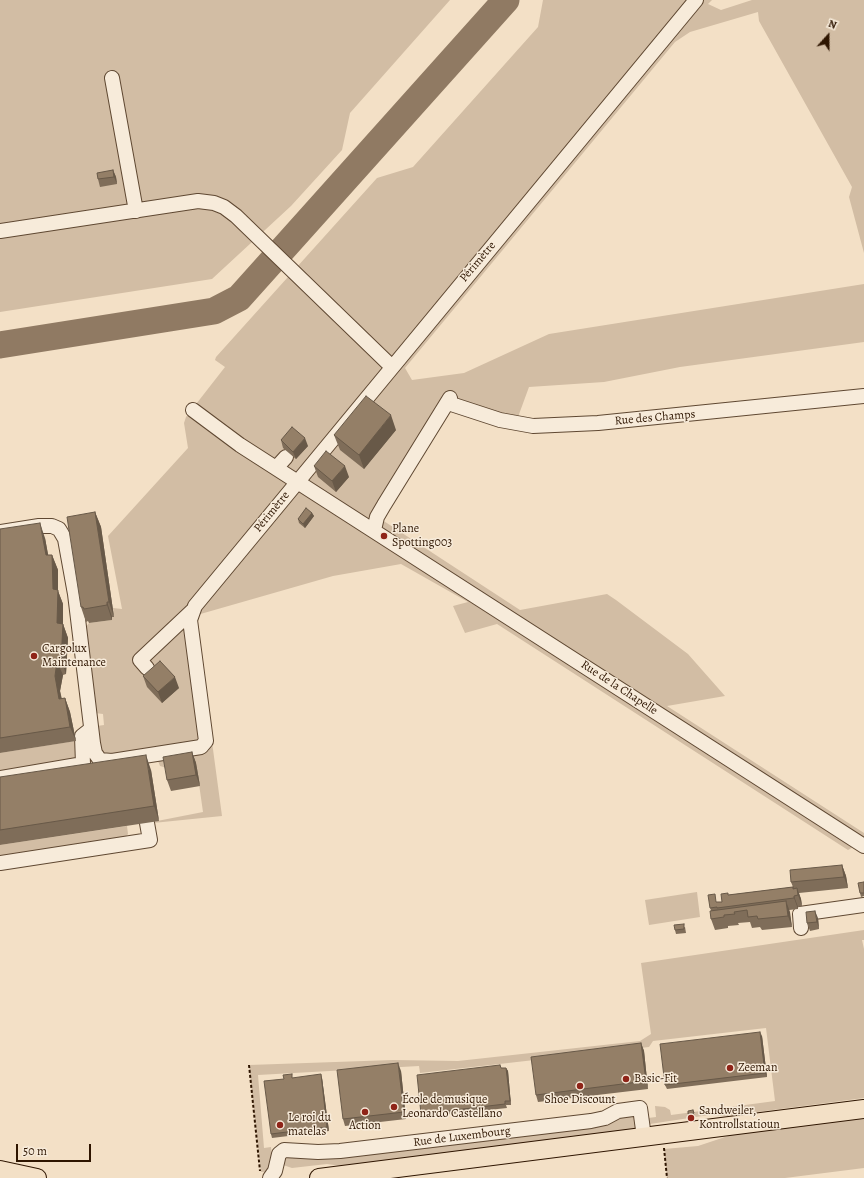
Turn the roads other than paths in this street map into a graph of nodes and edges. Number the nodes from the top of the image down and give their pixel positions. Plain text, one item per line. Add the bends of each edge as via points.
1 (696, 0) edge
2 (112, 78) dead end
3 (136, 211) junction
4 (0, 231) edge
5 (391, 366) junction
6 (864, 396) edge
7 (193, 410) dead end
8 (286, 457) dead end
9 (276, 468) junction
10 (297, 481) junction
11 (374, 530) junction
12 (0, 532) edge
13 (192, 611) junction
14 (147, 668) dead end
15 (91, 729) junction
16 (0, 778) edge
17 (147, 823) dead end
18 (864, 846) edge
19 (0, 863) edge
20 (864, 905) edge
21 (801, 928) dead end
22 (864, 1109) edge
23 (644, 1137) junction
24 (0, 1170) edge
25 (265, 1175) edge
26 (37, 1178) edge
27 (319, 1178) edge

1 - 5 street, Périmètre
2 - 3 street
3 - 4 street
3 - 5 street via 198,201 224,207 278,255
5 - 10 street, Périmètre
6 - 11 street, Rue des Champs via 598,423 533,426 500,420 449,400 384,505
7 - 9 street, Rue de la Chapelle
8 - 9 street
9 - 10 street, Rue de la Chapelle
10 - 11 street, Rue de la Chapelle
10 - 13 street, Périmètre
11 - 18 street, Rue de la Chapelle
12 - 15 street via 52,526 63,534 75,594
13 - 14 street, Périmètre via 140,660
13 - 15 street via 190,620 206,741 201,747 112,762 100,760 95,753
15 - 16 street via 82,736 83,764
17 - 19 street via 150,840
20 - 21 street via 800,914
22 - 23 main road, Rue de Luxembourg
23 - 25 street, Rue de Luxembourg via 640,1108 618,1111 596,1121 349,1150 284,1150 279,1154 275,1171
23 - 27 main road, Rue de Luxembourg
24 - 26 main road

